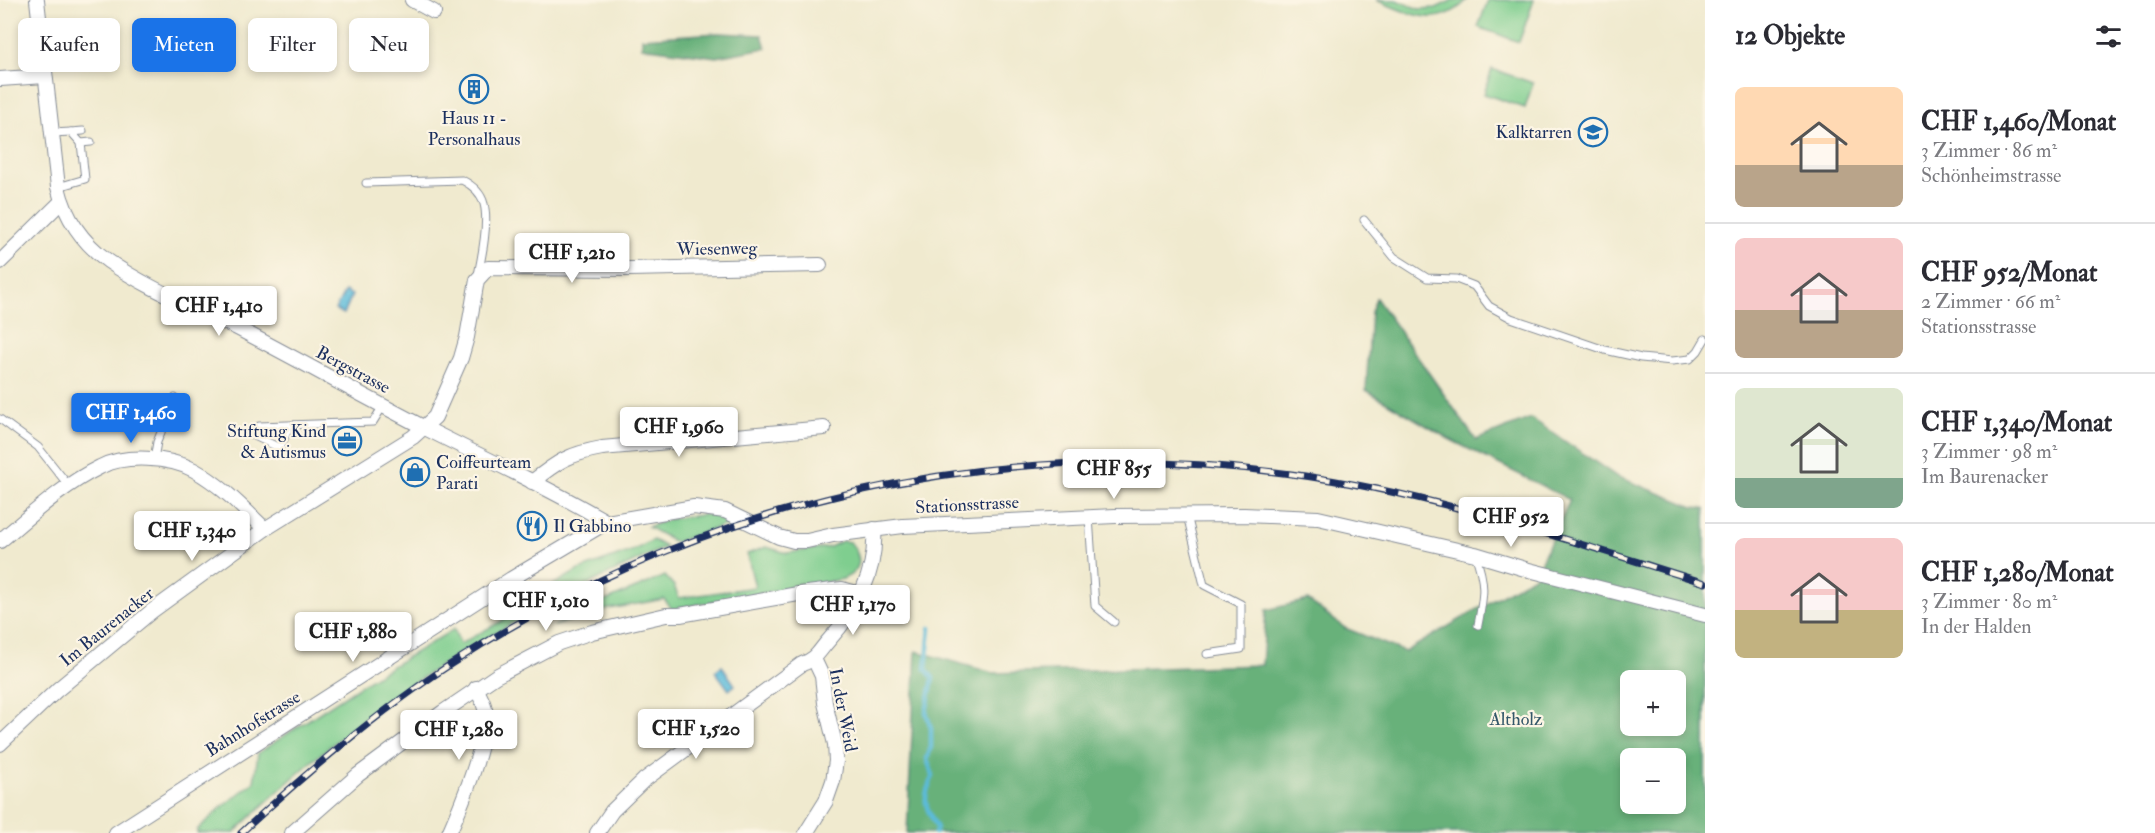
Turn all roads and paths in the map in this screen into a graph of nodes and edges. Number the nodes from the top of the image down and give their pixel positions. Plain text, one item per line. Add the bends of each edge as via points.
1 (37, 0) edge
2 (412, 0) edge
3 (434, 12) dead end
4 (45, 76) junction
5 (0, 79) edge
6 (83, 131) dead end
7 (71, 132) junction
8 (52, 133) junction
9 (91, 142) dead end
10 (81, 143) junction
11 (366, 183) dead end
12 (58, 187) junction
13 (61, 202) junction
14 (1364, 220) dead end
15 (0, 262) edge
16 (820, 265) dead end
17 (477, 280) junction
18 (1705, 339) edge
19 (175, 398) dead end
20 (383, 406) junction
21 (0, 419) edge
22 (290, 425) junction
23 (424, 427) junction
24 (824, 428) dead end
25 (154, 459) junction
26 (532, 482) junction
27 (69, 486) junction
28 (1187, 515) junction
29 (1089, 517) junction
30 (607, 522) junction
31 (903, 526) joint
32 (265, 529) junction
33 (874, 529) junction
34 (0, 541) edge
35 (1475, 554) junction
36 (861, 594) junction
37 (1705, 615) edge
38 (1114, 621) dead end
39 (1478, 625) dead end
40 (1207, 654) dead end
41 (814, 659) junction
42 (476, 688) junction
43 (0, 744) edge
44 (808, 832) edge
45 (116, 833) edge
46 (292, 833) edge
47 (449, 833) edge
48 (597, 833) edge

1 - 4 street, Bergstrasse
2 - 3 street
4 - 5 street
4 - 8 street, Bergstrasse
6 - 7 lane
7 - 8 lane
7 - 10 lane
8 - 12 street, Bergstrasse
9 - 10 lane
10 - 12 lane via 85,179
11 - 17 lane via 462,180 473,186 481,196 486,214
12 - 13 street, Bergstrasse
13 - 15 street
13 - 20 street, Bergstrasse via 77,231 107,260
14 - 18 lane via 1394,257 1427,278 1456,279 1474,286 1489,306 1512,318 1605,350 1641,358 1690,359
16 - 17 street, Wiesenweg via 496,267 488,268
17 - 23 street via 461,358 435,417
19 - 25 lane
20 - 22 lane via 373,422
20 - 23 street, Bergstrasse
21 - 27 lane via 38,447
22 - 22 lane via 259,426 250,434 280,448
23 - 26 street, Bergstrasse
23 - 32 street, Im Baurenacker
24 - 26 street via 602,448 561,459
25 - 27 street via 101,465
25 - 32 street via 179,463 208,479
26 - 30 street, Bergstrasse
27 - 34 street
28 - 29 street, Stationsstrasse
28 - 35 street via 1318,518
28 - 40 lane via 1204,585 1241,604 1242,649
29 - 31 street, Stationsstrasse
29 - 38 lane via 1095,606
30 - 33 street, Bahnhofstrasse via 694,507 725,512 794,541
30 - 45 street, Bahnhofstrasse via 511,579
31 - 33 street, Bahnhofstrasse
32 - 43 street, Im Baurenacker via 152,611 57,690
33 - 36 street via 871,572
35 - 37 street
35 - 39 lane via 1485,590
36 - 41 street
36 - 42 street via 842,589 798,594 666,615 592,632 559,643
41 - 44 street, In der Weid via 822,676 836,761 826,801
41 - 48 street via 644,780 612,811
42 - 46 street via 358,775
42 - 47 street via 485,706 486,719 470,779

